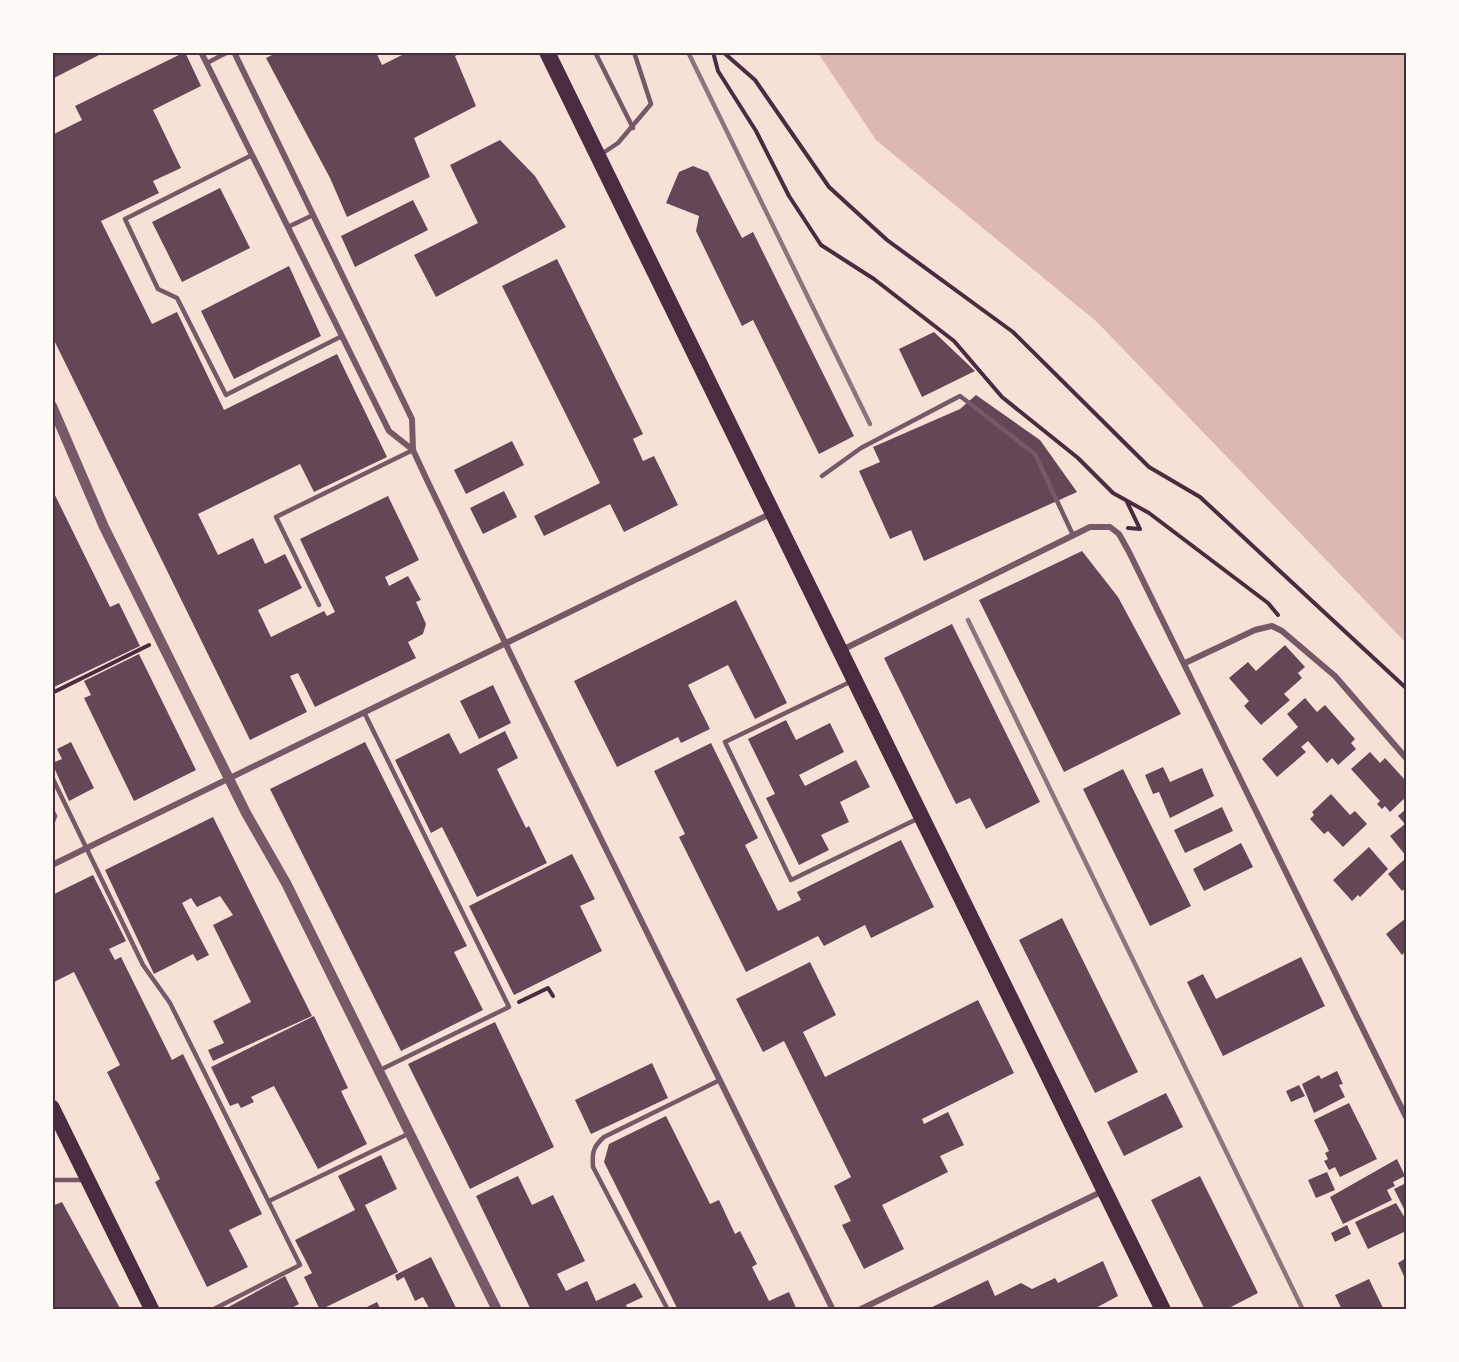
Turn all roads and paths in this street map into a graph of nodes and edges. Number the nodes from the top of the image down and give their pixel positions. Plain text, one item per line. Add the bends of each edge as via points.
1 (201, 52) edge
2 (228, 52) edge
3 (234, 52) edge
4 (547, 52) edge
5 (595, 52) edge
6 (634, 52) edge
7 (712, 52) edge
8 (723, 52) edge
9 (207, 63) junction
10 (633, 128) junction
11 (252, 155) junction
12 (598, 156) junction
13 (313, 215) junction
14 (288, 227) junction
15 (342, 336) junction
16 (52, 406) edge
17 (413, 450) junction
18 (822, 476) dead end
19 (1126, 501) junction
20 (772, 513) junction
21 (1110, 527) junction
22 (1074, 535) junction
23 (319, 604) dead end
24 (1272, 626) junction
25 (160, 639) junction
26 (505, 642) junction
27 (842, 650) junction
28 (1185, 663) junction
29 (855, 679) junction
30 (1407, 688) edge
31 (52, 693) edge
32 (364, 712) junction
33 (1407, 758) edge
34 (52, 777) edge
35 (229, 779) junction
36 (52, 810) edge
37 (920, 818) junction
38 (52, 824) edge
39 (87, 848) junction
40 (52, 865) edge
41 (553, 996) dead end
42 (509, 1007) junction
43 (380, 1070) junction
44 (720, 1080) junction
45 (52, 1107) edge
46 (1407, 1117) edge
47 (410, 1132) junction
48 (52, 1180) edge
49 (87, 1180) junction
50 (1103, 1190) junction
51 (269, 1201) junction
52 (152, 1310) edge
53 (212, 1310) edge
54 (497, 1310) edge
55 (668, 1310) edge
56 (833, 1310) edge
57 (859, 1310) edge
58 (1163, 1310) edge

1 - 9 street
2 - 9 lane
3 - 13 street
4 - 12 highway
5 - 10 lane
6 - 10 lane via 651,104
7 - 19 path via 789,196 821,245 874,279 954,341 1002,397
8 - 30 path via 755,80 830,188 887,240 1013,333 1149,467 1200,497
9 - 11 street
10 - 12 lane
11 - 14 street
11 - 15 lane via 125,219 158,289 177,298 226,395
12 - 20 highway
13 - 14 lane
13 - 17 street via 412,419
14 - 15 street
15 - 17 street via 389,431
16 - 25 street via 104,527
17 - 23 lane via 276,517
17 - 26 street
18 - 22 lane via 861,448 960,396 1035,454
19 - 21 path via 1140,529
19 - 24 path via 1186,539 1268,603 1279,614
20 - 26 street
20 - 27 highway
21 - 22 street via 1090,527
21 - 28 street via 1129,552
22 - 27 street
24 - 28 street
24 - 33 street via 1335,676
25 - 31 path
25 - 35 street
26 - 32 street
26 - 44 street
27 - 29 highway
28 - 46 street
29 - 37 highway
29 - 37 lane via 725,742 790,880
32 - 35 street
32 - 42 lane
34 - 39 lane
35 - 39 street
35 - 43 street
36 - 38 lane
37 - 50 highway
39 - 40 street
39 - 51 lane via 143,964 170,1003
41 - 42 path via 548,988
42 - 43 lane
43 - 47 street
44 - 55 lane via 604,1137 592,1153 593,1167
44 - 56 street
45 - 49 main road
47 - 51 lane
47 - 54 street
48 - 49 lane
49 - 52 main road
50 - 57 street
50 - 58 highway
51 - 53 lane via 300,1265

